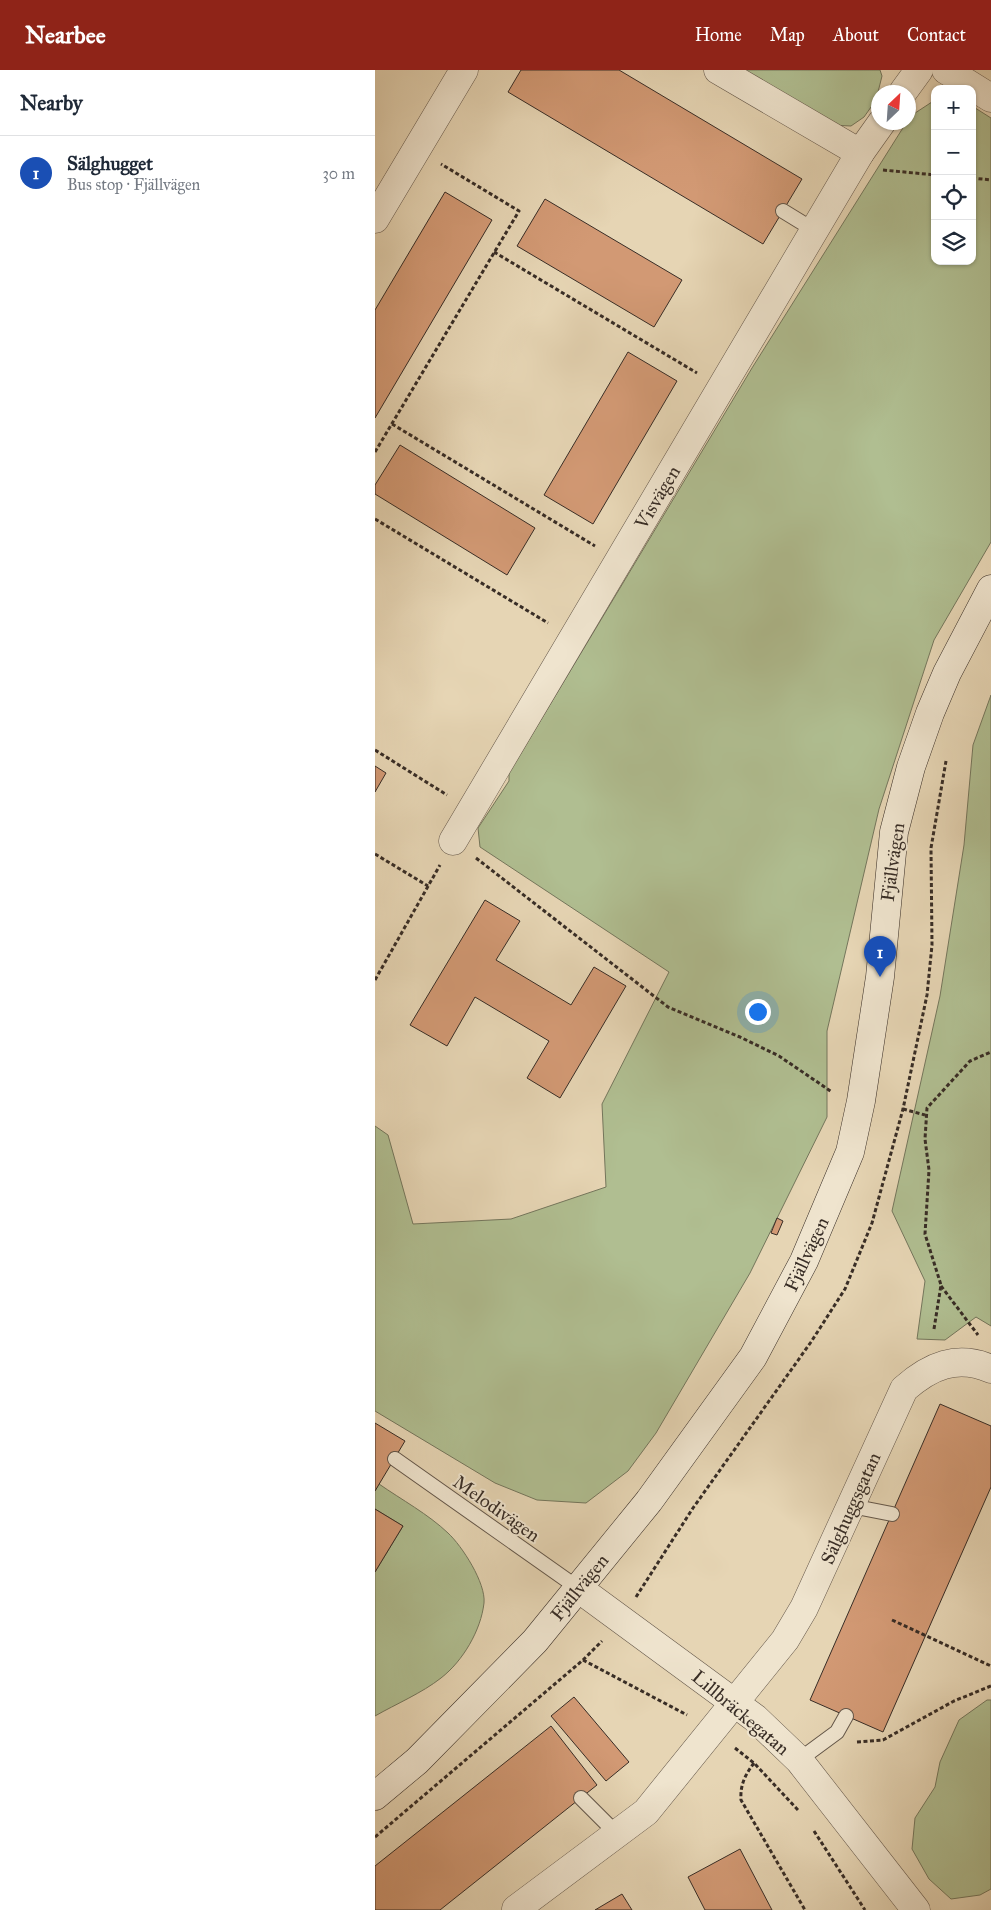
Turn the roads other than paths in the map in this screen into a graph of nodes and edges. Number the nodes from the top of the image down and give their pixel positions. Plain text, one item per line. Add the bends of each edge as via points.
1 (464, 70) edge
2 (718, 70) edge
3 (919, 70) edge
4 (946, 70) edge
5 (908, 85) edge
6 (991, 98) edge
7 (876, 130) edge
8 (860, 153) junction
9 (783, 211) dead end
10 (375, 219) edge
11 (814, 230) junction
12 (991, 589) edge
13 (453, 841) road end
14 (991, 1369) edge
15 (395, 1459) dead end
16 (851, 1506) junction
17 (891, 1514) dead end
18 (578, 1588) junction
19 (735, 1703) junction
20 (847, 1716) dead end
21 (799, 1760) junction
22 (375, 1796) edge
23 (581, 1798) dead end
24 (617, 1834) junction
25 (516, 1910) edge
26 (915, 1910) edge

1 - 10 street
2 - 8 street
3 - 5 street
4 - 6 street
7 - 8 street, Visvägen
8 - 11 street, Visvägen
9 - 11 lane
11 - 13 street, Visvägen
12 - 18 street, Fjällvägen via 930,713 911,767 894,832 880,977 861,1101 850,1152 833,1198 805,1261 753,1357 673,1470
14 - 16 street, Sälghuggsgatan via 952,1362 923,1372 904,1389
15 - 18 lane, Melodivägen
16 - 17 lane
16 - 19 street, Sälghuggsgatan via 804,1608 785,1640
18 - 19 street, Lillbräckegatan
18 - 22 street, Fjällvägen via 535,1641 477,1701 417,1761
19 - 21 street, Lillbräckegatan
19 - 24 street, Sälghuggsgatan via 646,1812
20 - 21 lane via 837,1732
21 - 26 street, Lillbräckegatan
23 - 24 lane
24 - 25 street, Sälghuggsgatan

